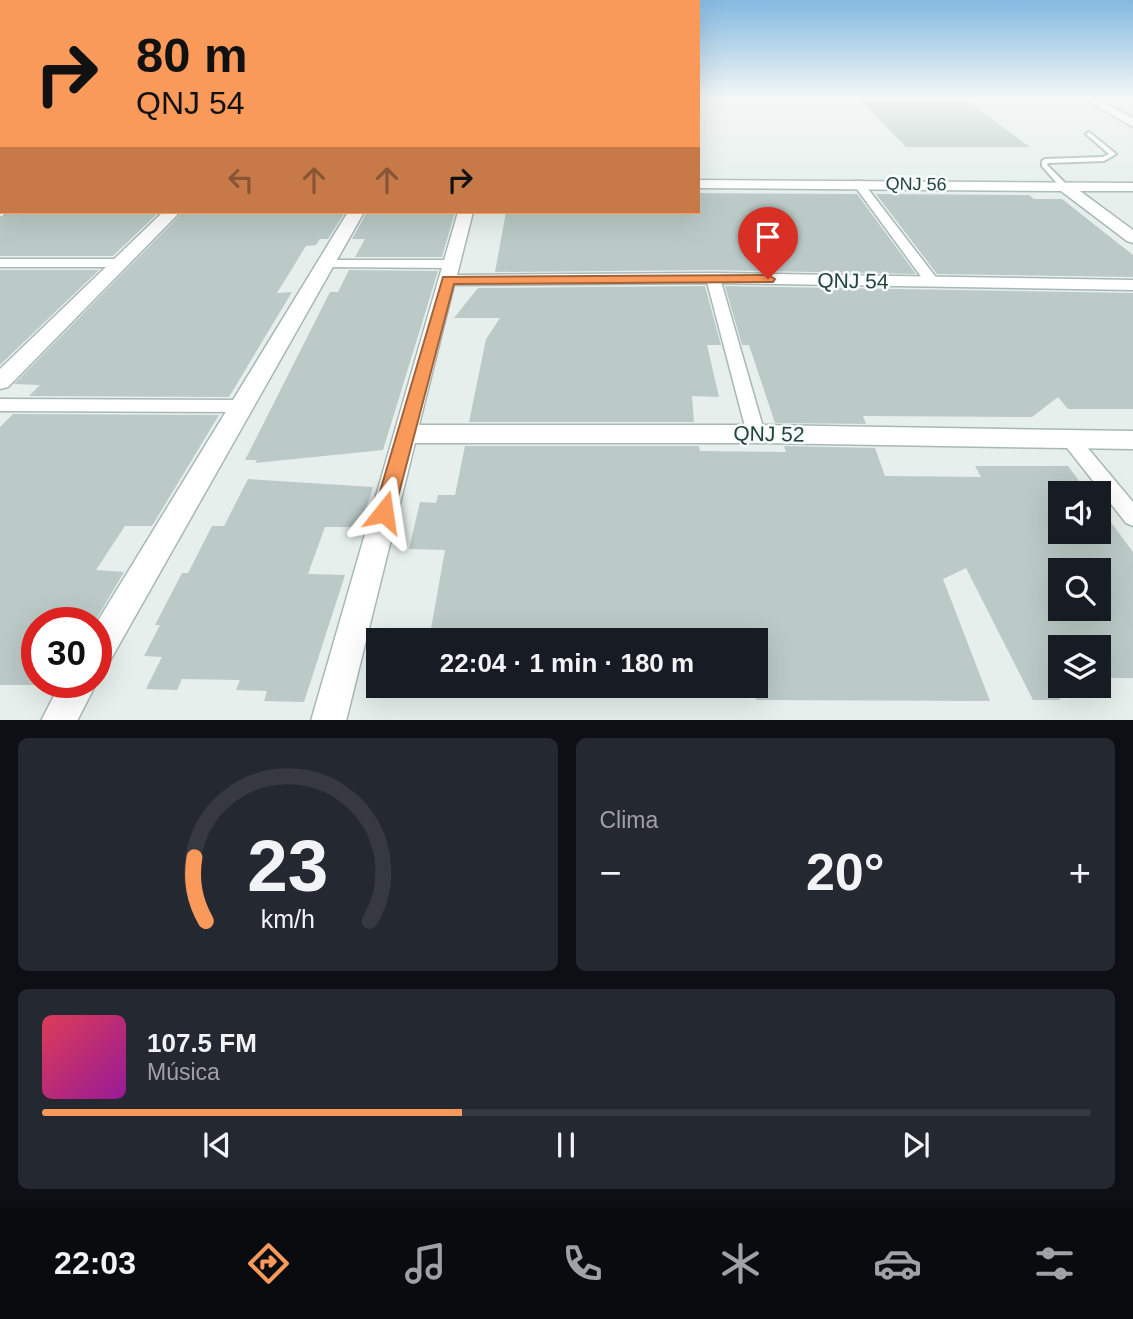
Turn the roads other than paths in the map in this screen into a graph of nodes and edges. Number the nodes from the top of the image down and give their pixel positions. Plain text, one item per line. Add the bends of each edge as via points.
1 (1089, 134) dead end
2 (858, 183) junction
3 (700, 184) edge
4 (1065, 187) junction
5 (1133, 187) edge
6 (171, 214) edge
7 (355, 214) edge
8 (464, 214) edge
9 (1133, 238) edge
10 (0, 263) edge
11 (119, 263) junction
12 (327, 264) junction
13 (450, 272) junction
14 (713, 278) junction
15 (933, 283) junction
16 (1133, 285) edge
17 (0, 382) edge
18 (0, 405) edge
19 (242, 407) junction
20 (405, 434) junction
21 (756, 434) junction
22 (1070, 439) junction
23 (1133, 440) edge
24 (1133, 517) edge
25 (112, 628) edge
26 (71, 698) edge
27 (58, 720) edge
28 (328, 720) edge

1 - 4 lane via 1113,154 1104,159 1045,161
2 - 3 street, QNJ 56
2 - 4 street, QNJ 56
2 - 15 street
4 - 5 street, QNJ 56
4 - 9 street
6 - 11 street
7 - 12 street
8 - 13 street
10 - 11 street
11 - 17 street
12 - 13 street
12 - 19 street
13 - 14 street, QNJ 54
13 - 20 street
14 - 15 street, QNJ 54
14 - 21 street
15 - 16 street, QNJ 54
18 - 19 street
19 - 25 street
20 - 21 street, QNJ 52
20 - 28 street
21 - 22 street, QNJ 52
22 - 23 street, QNJ 52
22 - 24 street
26 - 27 street

